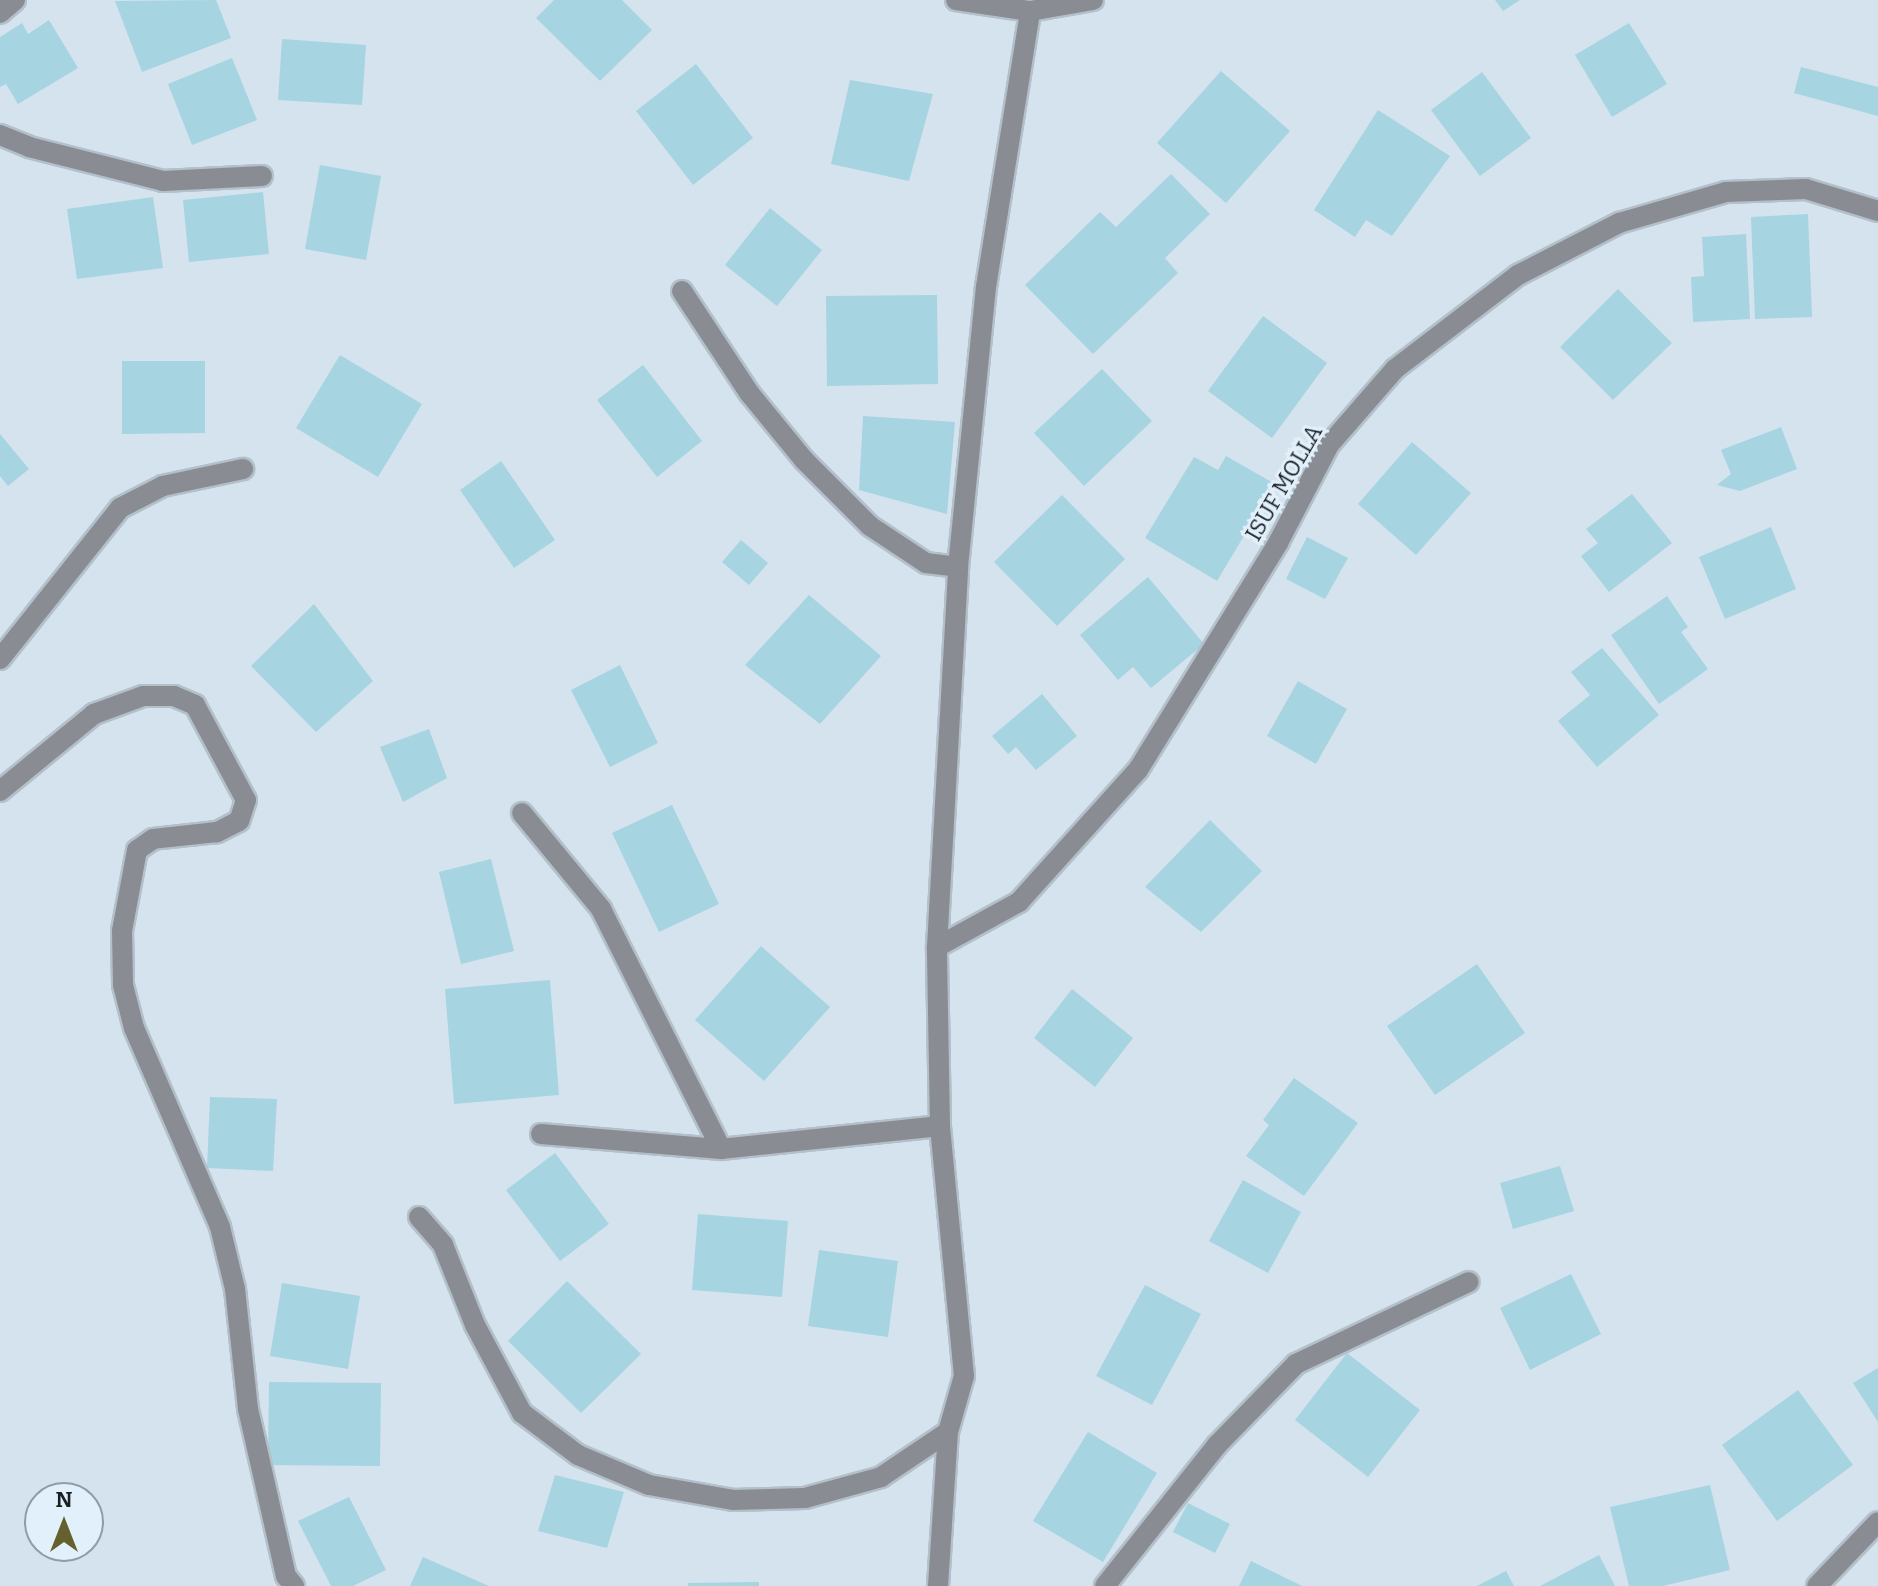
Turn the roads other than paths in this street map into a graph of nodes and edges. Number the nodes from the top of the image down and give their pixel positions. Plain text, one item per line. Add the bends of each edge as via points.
1 (15, 0) edge
2 (956, 0) edge
3 (1093, 0) edge
4 (1030, 11) junction
5 (0, 13) edge
6 (0, 135) edge
7 (262, 176) dead end
8 (1878, 211) edge
9 (682, 291) dead end
10 (243, 469) dead end
11 (958, 567) junction
12 (0, 659) edge
13 (0, 791) edge
14 (522, 813) dead end
15 (937, 947) junction
16 (940, 1126) junction
17 (541, 1134) dead end
18 (721, 1149) junction
19 (419, 1217) dead end
20 (1469, 1282) dead end
21 (948, 1432) junction
22 (1878, 1522) edge
23 (294, 1586) edge
24 (938, 1586) edge
25 (1105, 1586) edge
26 (1817, 1586) edge

1 - 5 street
2 - 4 street
3 - 4 street
4 - 11 street via 986,287
6 - 7 street via 163,181
8 - 15 street, ISUF MOLLA via 1806,189 1726,192 1619,223 1518,275 1395,369 1329,445 1278,543 1138,770 1019,902
9 - 11 street via 750,394 804,460 870,526 926,563
10 - 12 street via 163,486 120,508
11 - 15 street
13 - 23 street via 94,714 143,696 174,696 195,705 246,800 239,821 217,832 153,839 137,850 122,931 123,985 134,1028 220,1227 235,1289 248,1409 286,1576
14 - 18 street via 601,909
15 - 16 street
16 - 18 street
16 - 21 street via 964,1376
17 - 18 street
19 - 21 street via 443,1245 475,1325 522,1413 578,1455 649,1485 733,1500 805,1498 881,1477
20 - 25 street via 1296,1364 1217,1445
21 - 24 street
22 - 26 street

